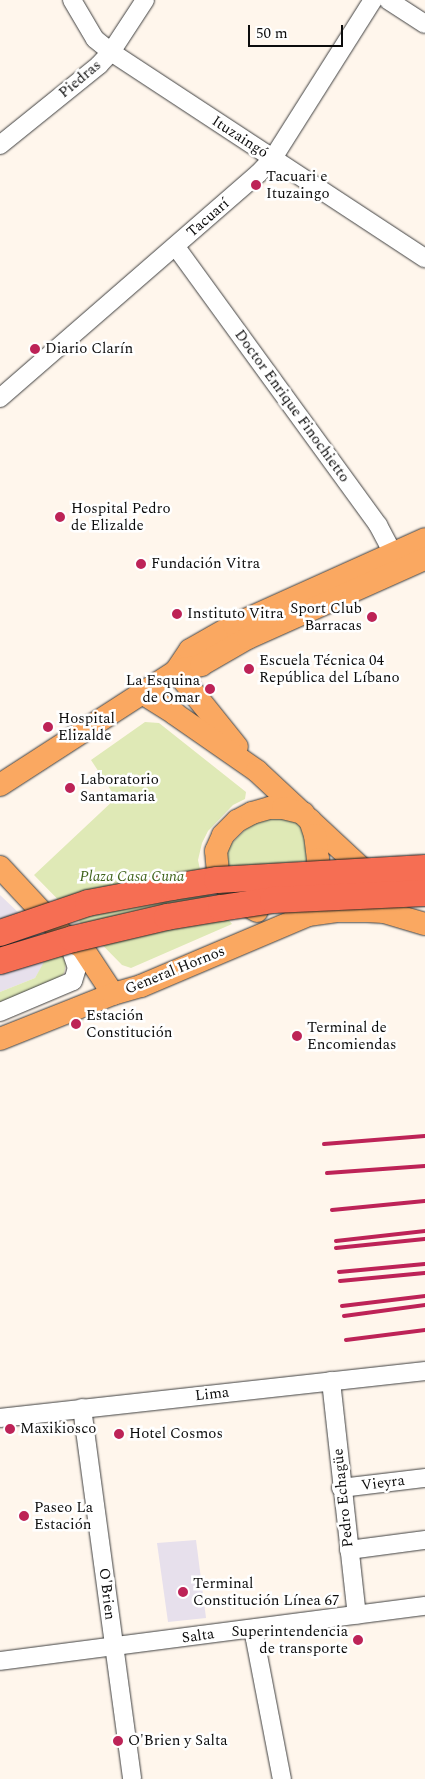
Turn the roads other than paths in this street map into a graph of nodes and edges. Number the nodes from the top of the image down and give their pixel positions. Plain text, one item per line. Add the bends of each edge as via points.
1 (72, 0) edge
2 (145, 0) edge
3 (372, 0) edge
4 (388, 0) edge
5 (425, 24) edge
6 (111, 52) junction
7 (0, 145) edge
8 (273, 158) junction
9 (176, 247) junction
10 (425, 258) edge
11 (0, 398) edge
12 (425, 538) edge
13 (425, 559) edge
14 (397, 561) junction
15 (176, 671) junction
16 (142, 693) junction
17 (257, 771) junction
18 (0, 785) edge
19 (306, 816) junction
20 (0, 867) edge
21 (360, 867) dead end
22 (425, 868) edge
23 (425, 893) edge
24 (302, 918) junction
25 (425, 924) edge
26 (0, 933) edge
27 (68, 939) junction
28 (0, 961) edge
29 (114, 994) junction
30 (0, 1012) edge
31 (0, 1039) edge
32 (425, 1370) edge
33 (331, 1381) junction
34 (82, 1408) junction
35 (0, 1418) edge
36 (425, 1478) edge
37 (341, 1488) junction
38 (425, 1540) edge
39 (349, 1550) junction
40 (425, 1606) edge
41 (357, 1615) junction
42 (253, 1629) junction
43 (114, 1647) junction
44 (0, 1661) edge
45 (132, 1779) edge
46 (282, 1779) edge

1 - 6 street, Ituzaingó via 95,39
2 - 6 street, Piedras
3 - 8 street, Tacuarí
4 - 5 street
6 - 7 street, Piedras
6 - 8 street, Ituzaingó
8 - 9 street, Tacuarí
8 - 10 street, Ituzaingó
9 - 11 street, Tacuarí
9 - 14 street, Doctor Enrique Finochietto via 378,525
12 - 14 main road
13 - 14 main road
14 - 15 main road via 201,665
15 - 16 main road
15 - 17 main road
16 - 17 main road
16 - 18 main road
17 - 19 main road
19 - 21 main road
19 - 24 main road via 315,835 318,870 317,888
19 - 24 main road via 283,808 252,813 237,821 223,835 216,860 218,873 228,889 246,905 262,913
20 - 27 main road
22 - 26 highway, bridge via 217,880 88,903
23 - 28 highway, bridge via 273,900 203,911 73,939
24 - 25 main road, General Hornos via 352,910 384,912
24 - 29 main road, General Hornos via 141,986
27 - 29 main road via 82,947
27 - 30 street via 77,968 74,981
29 - 31 main road, General Hornos
32 - 33 street, Lima
33 - 34 street, Lima
33 - 37 street, Pedro Echagüe
34 - 35 street, Lima
34 - 43 street, O'Brien
36 - 37 street, Vieyra
37 - 39 street, Pedro Echagüe
38 - 39 street
39 - 41 street, Pedro Echagüe
40 - 41 street, Salta
41 - 42 street, Salta
42 - 43 street, Salta
42 - 46 street
43 - 44 street, Salta
43 - 45 street, O'Brien

